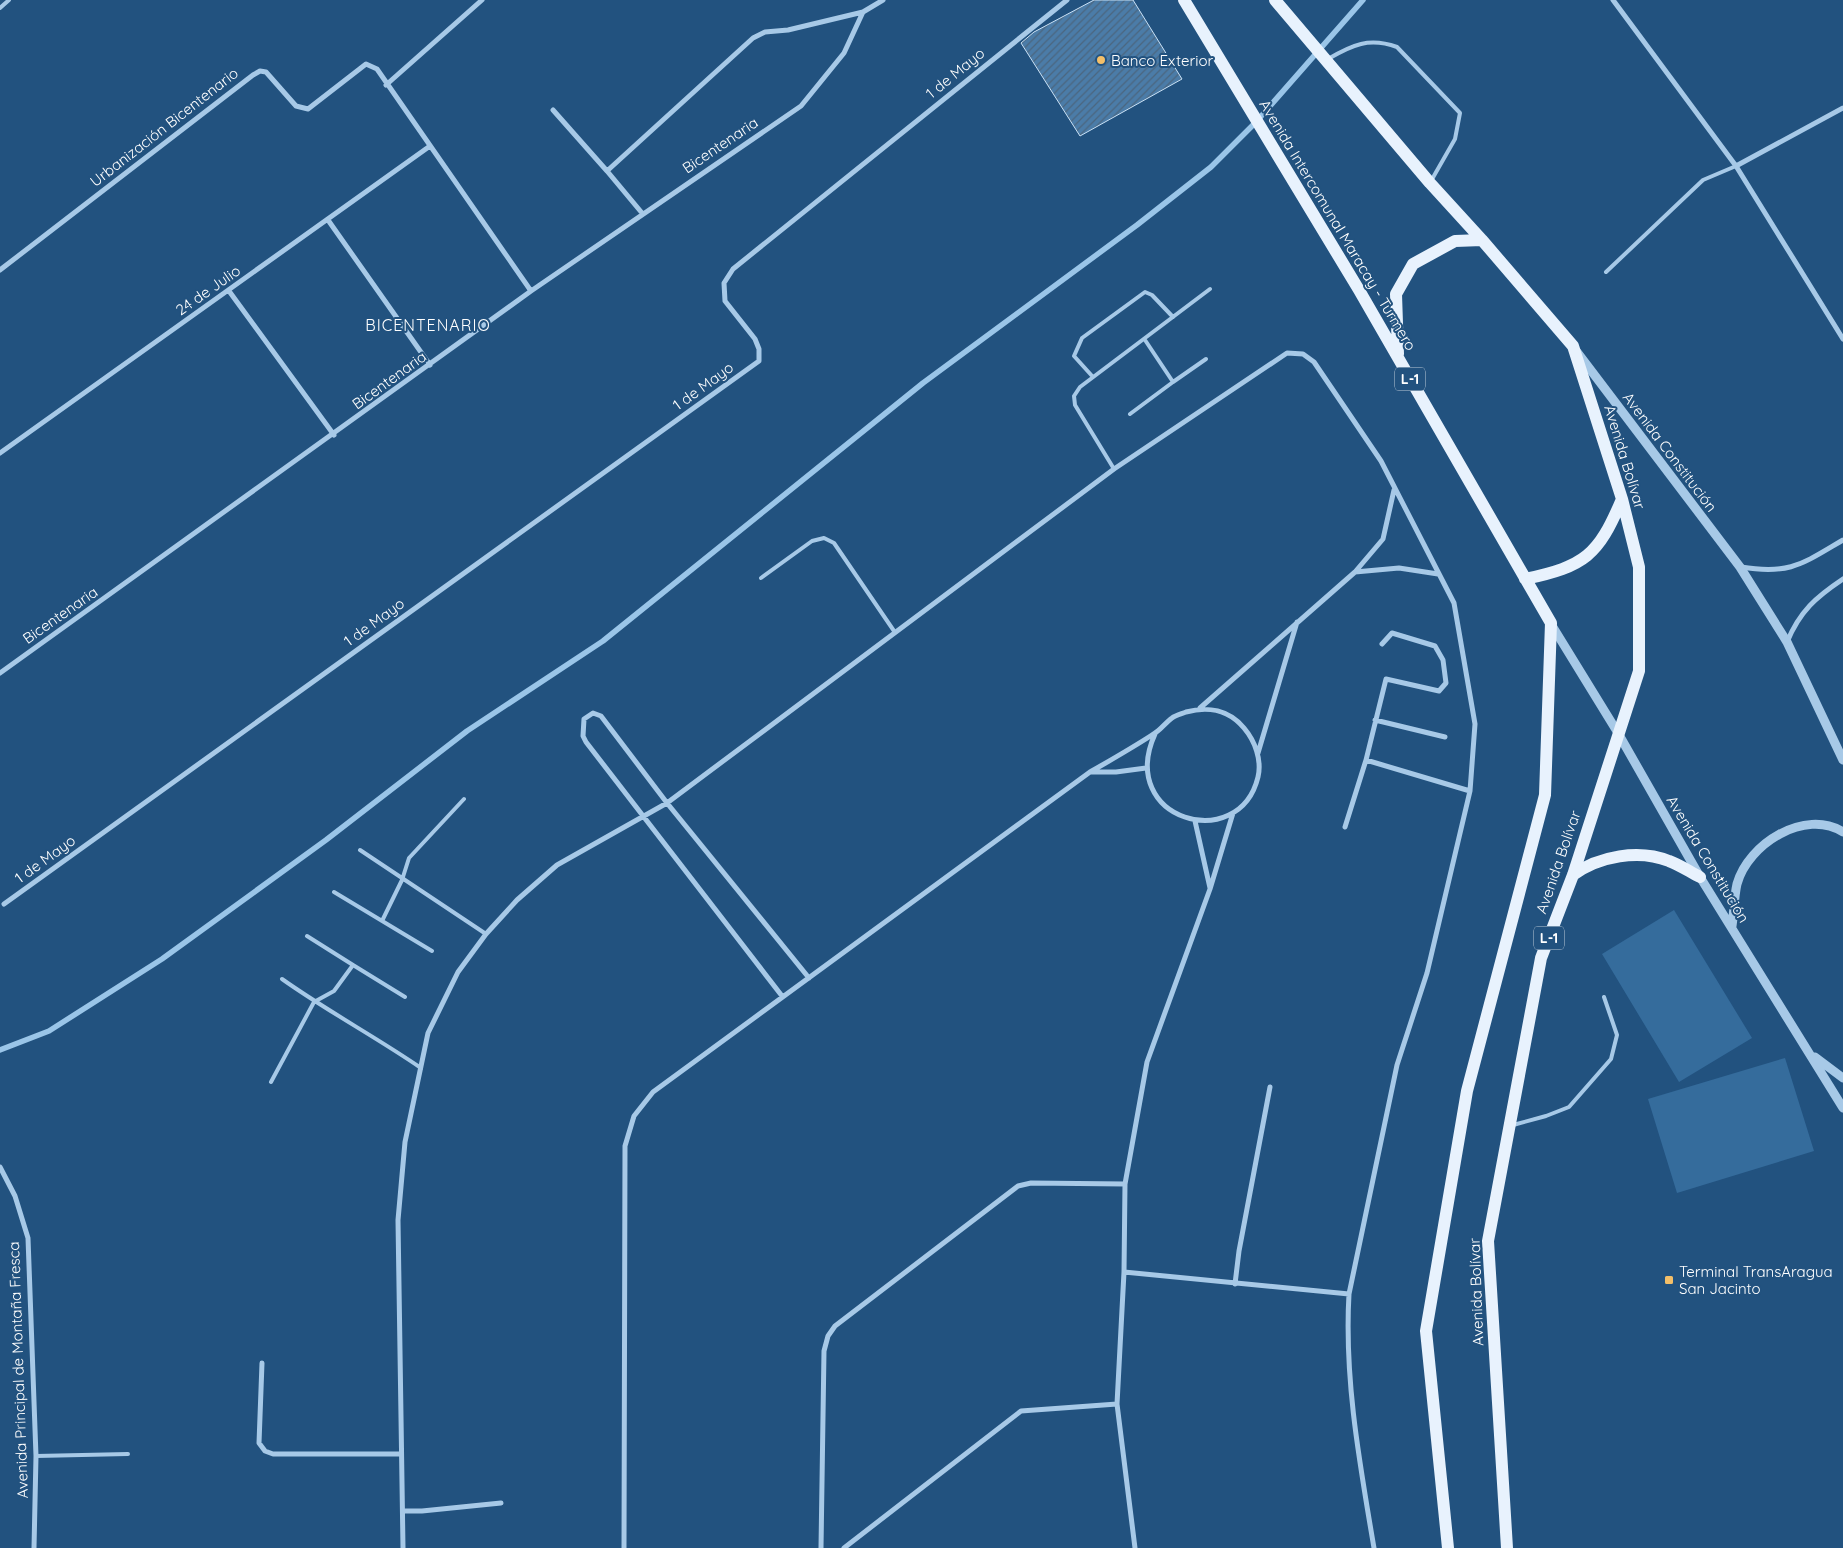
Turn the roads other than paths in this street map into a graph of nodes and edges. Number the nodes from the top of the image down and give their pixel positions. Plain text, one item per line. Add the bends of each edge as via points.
1 (9, 0) edge
2 (482, 0) edge
3 (883, 0) edge
4 (1067, 0) edge
5 (1184, 0) edge
6 (1276, 0) edge
7 (1613, 0) edge
8 (0, 8) edge
9 (863, 12) junction
10 (1324, 58) junction
11 (386, 85) junction
12 (1843, 108) edge
13 (553, 110) dead end
14 (430, 146) junction
15 (1736, 166) junction
16 (607, 171) junction
17 (1430, 183) junction
18 (642, 214) junction
19 (328, 220) junction
20 (1482, 240) junction
21 (0, 270) edge
22 (1606, 272) dead end
23 (1210, 289) dead end
24 (229, 291) junction
25 (531, 292) junction
26 (1173, 317) junction
27 (1843, 339) edge
28 (1145, 340) junction
29 (1573, 346) junction
30 (1206, 358) dead end
31 (1398, 358) junction
32 (430, 365) junction
33 (1094, 377) junction
34 (1173, 382) junction
35 (1130, 414) dead end
36 (334, 435) junction
37 (0, 453) edge
38 (1114, 469) junction
39 (1394, 490) junction
40 (1622, 500) junction
41 (1843, 540) edge
42 (1740, 567) junction
43 (1355, 572) junction
44 (1438, 574) junction
45 (760, 578) dead end
46 (1525, 579) junction
47 (1843, 579) edge
48 (1297, 622) junction
49 (1551, 623) junction
50 (894, 631) junction
51 (1787, 642) junction
52 (1382, 644) dead end
53 (0, 673) edge
54 (1200, 708) junction
55 (1375, 720) junction
56 (1618, 733) junction
57 (1155, 734) junction
58 (1445, 737) dead end
59 (1258, 754) junction
60 (1366, 760) junction
61 (1843, 760) edge
62 (1146, 768) junction
63 (1090, 772) junction
64 (1470, 791) junction
65 (464, 799) dead end
66 (667, 803) junction
67 (1233, 813) junction
68 (645, 817) junction
69 (1195, 821) junction
70 (1345, 827) dead end
71 (1843, 832) edge
72 (360, 850) dead end
73 (1573, 875) junction
74 (1700, 877) junction
75 (402, 880) junction
76 (1210, 889) junction
77 (334, 892) dead end
78 (4, 904) dead end
79 (382, 921) junction
80 (1732, 926) junction
81 (486, 934) junction
82 (307, 936) dead end
83 (432, 951) dead end
84 (353, 965) junction
85 (810, 978) junction
86 (282, 979) dead end
87 (782, 996) junction
88 (405, 997) dead end
89 (1604, 997) dead end
90 (314, 1002) junction
91 (1810, 1054) junction
92 (421, 1068) junction
93 (1843, 1078) edge
94 (271, 1082) dead end
95 (1270, 1086) dead end
96 (1843, 1108) edge
97 (1511, 1126) junction
98 (0, 1167) edge
99 (1125, 1184) junction
100 (1124, 1272) junction
101 (1235, 1284) junction
102 (1349, 1294) junction
103 (262, 1363) dead end
104 (1117, 1404) junction
105 (128, 1454) dead end
106 (401, 1454) junction
107 (36, 1456) junction
108 (501, 1503) dead end
109 (404, 1511) junction
110 (34, 1548) edge
111 (403, 1548) edge
112 (624, 1548) edge
113 (821, 1548) edge
114 (844, 1548) edge
115 (1135, 1548) edge
116 (1374, 1548) edge
117 (1448, 1548) edge
118 (1507, 1548) edge

1 - 8 lane
2 - 11 street
3 - 9 street
4 - 78 street, 1 de Mayo via 733,269 724,284 725,300 755,339 759,361
5 - 31 main road, Avenida Intercomunal Maracay - Turmero / L-1
6 - 10 main road, L-1
7 - 15 street
9 - 16 street via 788,30 765,32 753,38
9 - 18 street, Bicentenaria via 844,53 801,106
10 - 17 main road, L-1
10 - 17 lane via 1352,45 1386,43 1397,46 1460,113 1455,139
11 - 14 street
11 - 21 street, Urbanización Bicentenario via 377,69 366,64 308,108 302,109 266,72 260,71
12 - 15 street
13 - 16 street
14 - 19 street, 24 de Julio
14 - 25 street
15 - 22 lane via 1703,180
15 - 27 street
16 - 18 street
17 - 20 main road, L-1
18 - 25 street, Bicentenaria
19 - 24 street, 24 de Julio
19 - 32 street
20 - 29 main road, L-1
20 - 31 main road via 1455,241 1413,264 1396,294
23 - 26 lane
24 - 36 street
24 - 37 street, 24 de Julio
25 - 32 street, Bicentenaria
26 - 28 lane
26 - 33 lane via 1145,292 1082,338 1074,356
28 - 33 lane
28 - 34 lane
29 - 40 main road, Avenida Bolívar / L-1
29 - 42 street, Avenida Constitución
30 - 34 lane
31 - 46 main road, Avenida Intercomunal Maracay - Turmero / L-1
32 - 36 street, Bicentenaria
33 - 38 lane via 1080,387 1074,396 1075,405
34 - 35 lane
36 - 53 street, Bicentenaria
38 - 39 street via 1287,353 1302,354 1314,362 1381,461
38 - 50 street
39 - 43 street via 1383,539
39 - 44 street
40 - 46 main road via 1609,530 1596,549 1579,563
40 - 56 main road, Avenida Bolívar / L-1 via 1639,567 1639,671
41 - 42 street via 1806,562 1784,569 1767,571
42 - 51 street, Avenida Constitución
43 - 44 street via 1399,568
43 - 48 street
44 - 64 street via 1454,603 1475,724
45 - 50 lane via 812,541 824,538 834,543
46 - 49 main road, Avenida Intercomunal Maracay - Turmero / L-1
47 - 51 street via 1804,611
48 - 54 street
48 - 59 street
49 - 56 street, Avenida Constitución
49 - 117 main road, Avenida Bolívar via 1545,795 1467,1091 1426,1331
50 - 66 street
51 - 61 street, Avenida Constitución
52 - 55 street via 1392,633 1435,646 1443,660 1446,683 1438,691 1386,679
54 - 57 street via 1173,716
54 - 59 street via 1220,711 1237,720 1251,736
55 - 58 street
55 - 60 street
56 - 73 main road, Avenida Bolívar / L-1
56 - 74 street, Avenida Constitución
57 - 62 street via 1148,750
57 - 63 street
59 - 67 street via 1258,776 1249,797
60 - 64 street
60 - 70 street
62 - 63 street
62 - 69 street via 1155,796 1177,815
63 - 85 street
64 - 102 street via 1427,973 1397,1065
65 - 75 lane via 410,858
66 - 68 street
66 - 68 street via 601,716 593,713 584,719 583,736
66 - 85 street
67 - 69 street via 1215,820
67 - 76 street
68 - 81 street via 556,865
68 - 87 street
69 - 76 street
71 - 80 street via 1810,823 1790,829 1761,848 1738,883
72 - 75 lane
73 - 74 main road via 1588,864 1616,857 1647,856 1669,861
73 - 97 main road, Avenida Bolívar / L-1 via 1540,958
74 - 80 street, Avenida Constitución
75 - 79 lane
75 - 81 lane
76 - 99 street via 1147,1062
77 - 79 lane
79 - 83 lane
80 - 91 street, Avenida Constitución
81 - 92 street via 458,972 428,1033
82 - 84 lane
84 - 88 lane
84 - 90 lane via 334,991
85 - 87 street
86 - 90 lane
87 - 112 street via 653,1092 634,1116 625,1146
89 - 97 lane via 1617,1035 1611,1059 1569,1107
90 - 92 lane
90 - 94 lane
91 - 93 street
91 - 96 street, Avenida Constitución
92 - 106 street via 405,1142 398,1220
95 - 101 street
97 - 118 main road, Avenida Bolívar / L-1 via 1488,1241
98 - 107 street, Avenida Principal de Montaña Fresca via 15,1196 28,1238
99 - 100 street
99 - 113 street via 1031,1183 1018,1186 835,1326 824,1351
100 - 101 street
100 - 104 street
101 - 102 street
102 - 116 street via 1355,1431
103 - 106 street via 259,1443 265,1451 273,1454
104 - 114 street via 1022,1411
104 - 115 street
105 - 107 lane
106 - 109 street
107 - 110 street, Avenida Principal de Montaña Fresca
108 - 109 street
109 - 111 street

